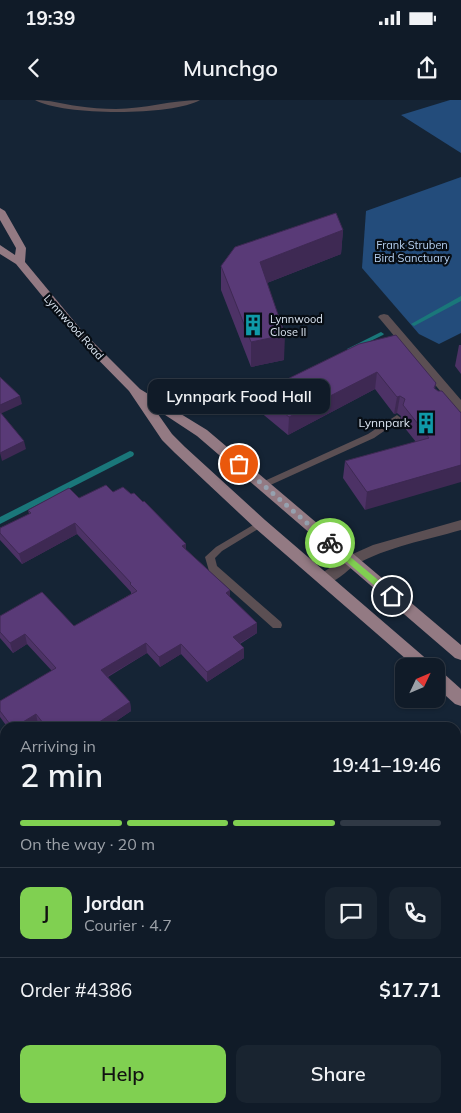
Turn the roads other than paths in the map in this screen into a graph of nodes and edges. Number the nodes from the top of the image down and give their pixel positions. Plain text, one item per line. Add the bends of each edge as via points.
1 (38, 100) edge
2 (197, 100) edge
3 (0, 212) edge
4 (0, 248) edge
5 (20, 262) junction
6 (384, 316) dead end
7 (133, 388) junction
8 (453, 403) edge
9 (398, 418) dead end
10 (263, 485) junction
11 (260, 524) junction
12 (461, 525) edge
13 (351, 561) junction
14 (324, 579) junction
15 (277, 625) dead end
16 (461, 654) edge
17 (415, 658) edge
18 (445, 685) edge
19 (461, 699) edge

1 - 2 lane via 74,109 118,111 160,108
3 - 5 main road, Lynnwood Road via 21,248
4 - 5 main road, Lynnwood Road
5 - 7 main road, Lynnwood Road via 79,334
6 - 8 street
7 - 10 main road, Lynnwood Road via 202,433
7 - 11 main road, Lynnwood Road via 167,437
9 - 10 lane via 371,436
10 - 13 main road, Lynnwood Road
11 - 14 main road, Lynnwood Road
11 - 15 lane via 210,557 212,568
12 - 13 street via 378,549
13 - 14 street
13 - 16 main road, Lynnwood Road
14 - 17 main road, Lynnwood Road
18 - 19 main road

